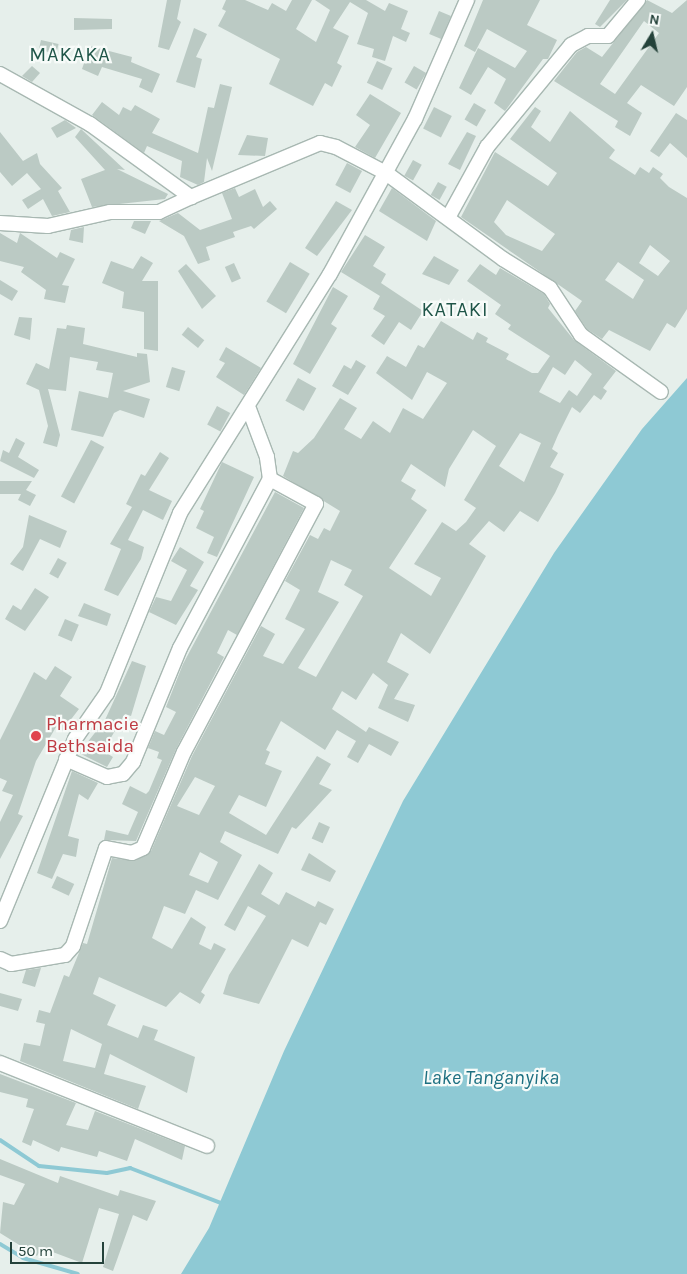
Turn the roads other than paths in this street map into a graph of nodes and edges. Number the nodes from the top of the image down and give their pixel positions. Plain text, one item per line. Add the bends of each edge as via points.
1 (467, 0) edge
2 (638, 0) edge
3 (0, 74) edge
4 (386, 173) junction
5 (191, 197) junction
6 (449, 216) junction
7 (0, 223) edge
8 (661, 392) dead end
9 (249, 409) junction
10 (270, 480) junction
11 (66, 759) junction
12 (0, 921) edge
13 (0, 960) edge
14 (0, 1063) edge
15 (207, 1146) dead end

1 - 4 street via 443,61
2 - 6 street via 608,36 588,36 571,45 487,147
3 - 5 street via 90,124
4 - 5 street via 336,147 320,144
4 - 6 street
4 - 9 street
5 - 7 street via 159,212 110,212 48,226
6 - 8 street via 503,259 550,288 581,335
9 - 10 street via 267,457
9 - 11 street via 180,513 107,693
10 - 11 street via 180,648 133,762 123,774 107,777
10 - 13 street via 316,504 184,752 143,848 132,853 106,848 73,946 65,955 12,964
11 - 12 street
14 - 15 street

